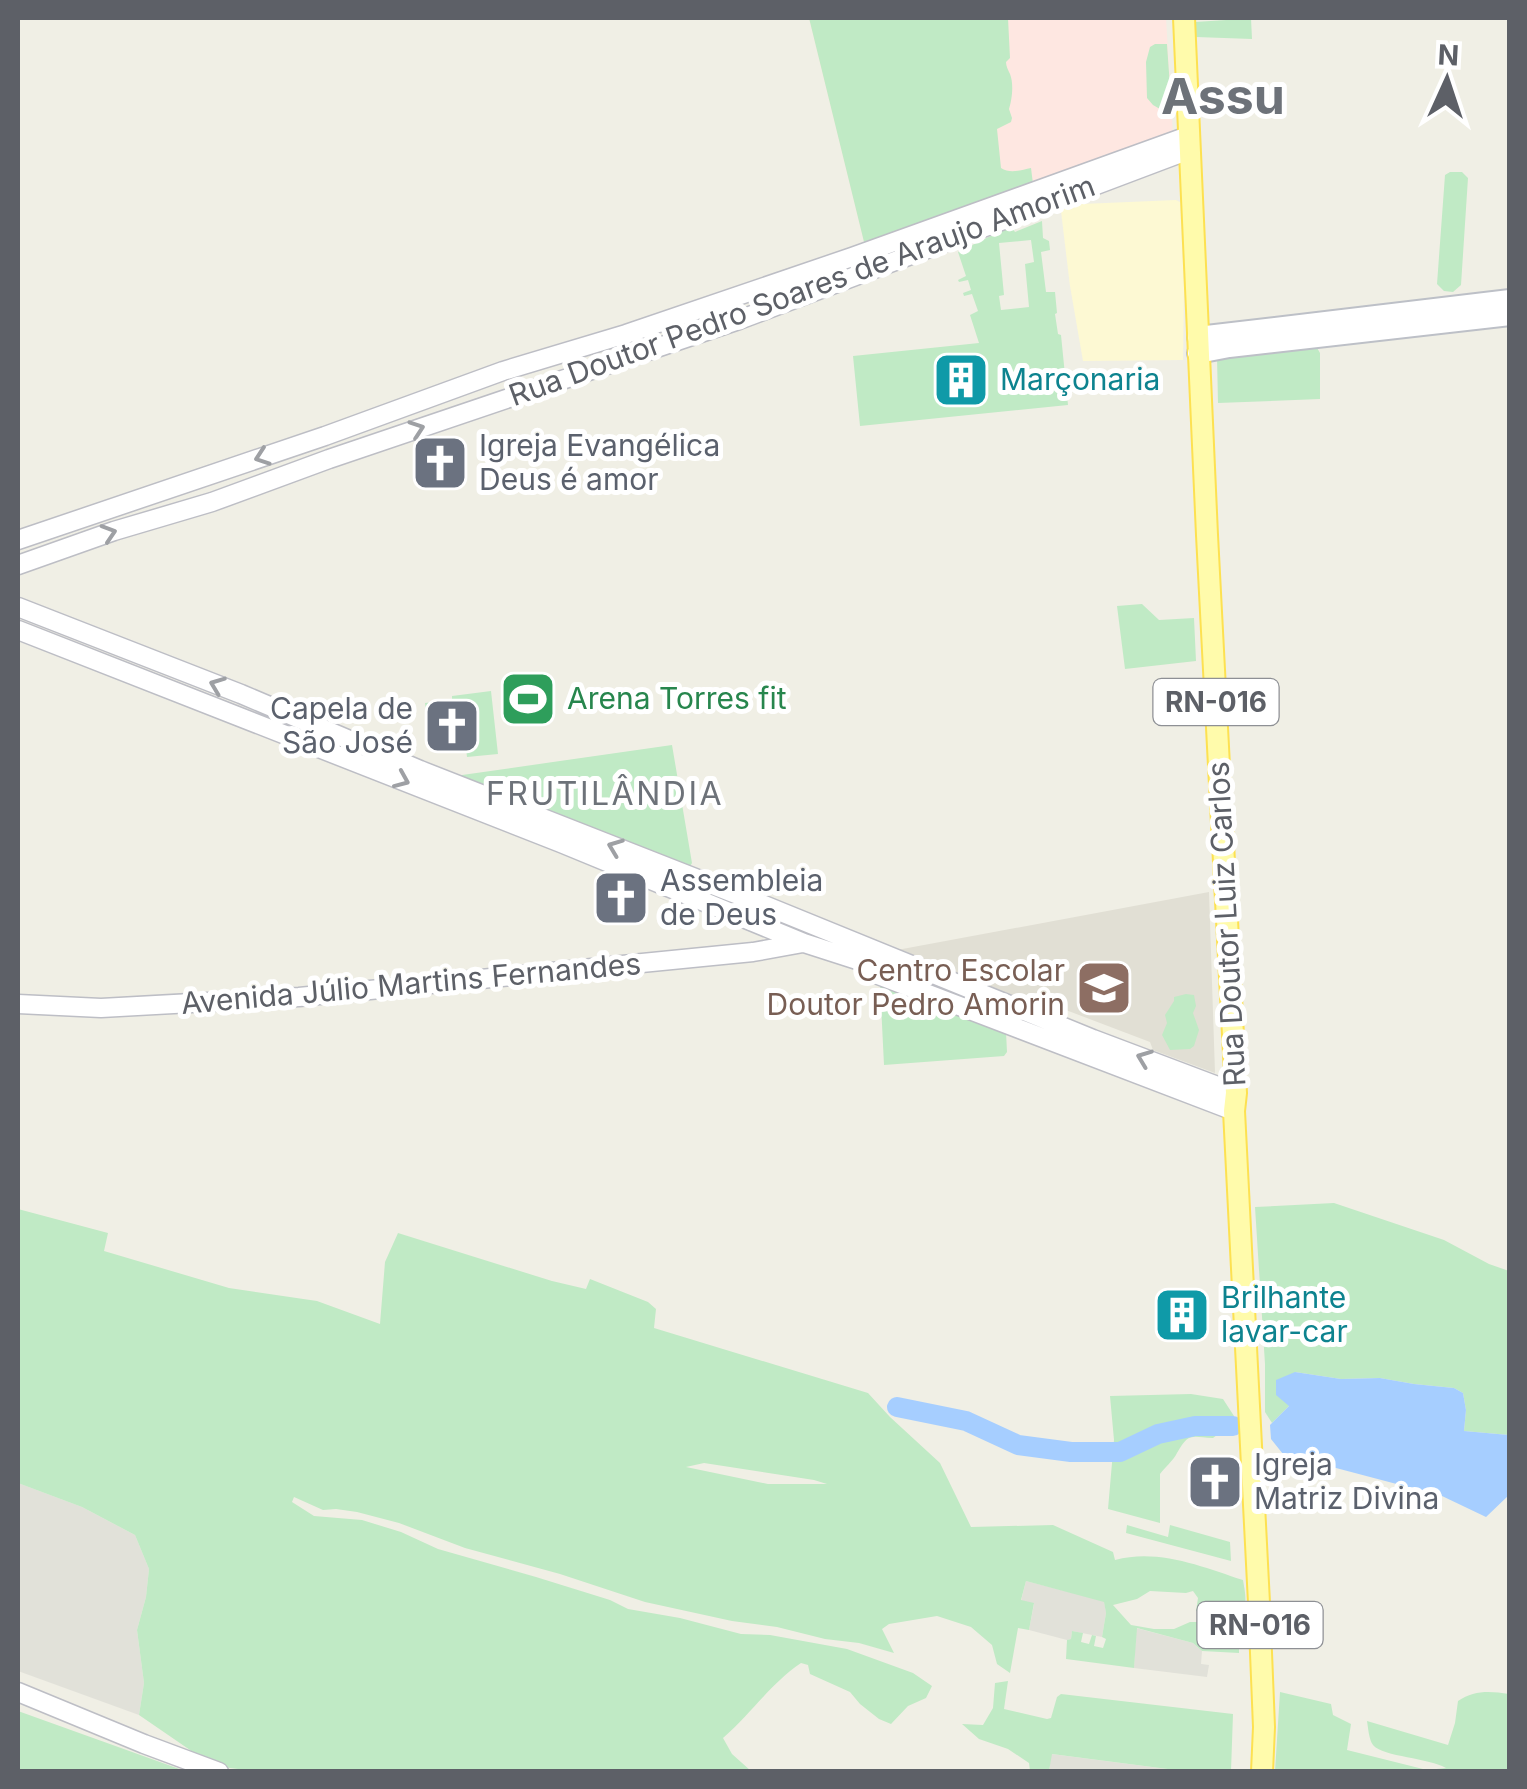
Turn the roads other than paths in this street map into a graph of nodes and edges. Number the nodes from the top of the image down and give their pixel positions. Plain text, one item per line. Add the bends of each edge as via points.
1 (1184, 18) edge
2 (1188, 143) junction
3 (1510, 300) edge
4 (683, 314) junction
5 (1510, 315) edge
6 (691, 335) junction
7 (1198, 345) junction
8 (325, 436) junction
9 (329, 459) junction
10 (18, 540) edge
11 (18, 565) edge
12 (18, 607) edge
13 (18, 630) edge
14 (562, 835) junction
15 (804, 942) junction
16 (18, 1004) edge
17 (1235, 1102) junction
18 (18, 1692) edge
19 (219, 1772) edge
20 (1262, 1772) edge

1 - 2 main road, Rua Doutor Luiz Carlos / RN-016
2 - 4 street, Rua Doutor Pedro Soares de Araujo Amorim
2 - 6 street, Rua Doutor Pedro Soares de Araujo Amorim via 812,294
2 - 7 main road, Rua Doutor Luiz Carlos / RN-016
3 - 7 main road
4 - 6 street
4 - 8 street, Rua Doutor Pedro Soares de Araujo Amorim
5 - 7 main road
9 -> 6 street, Rua Doutor Pedro Soares de Araujo Amorim
7 - 17 main road, Rua Doutor Luiz Carlos / RN-016
8 - 9 street
8 -> 10 street, Rua Doutor Pedro Soares de Araujo Amorim
11 -> 9 street, Rua Doutor Pedro Soares de Araujo Amorim
14 -> 12 street via 241,694
13 -> 14 street
14 - 15 street
17 -> 14 street via 764,904
15 - 16 street, Avenida Júlio Martins Fernandes via 298,998 101,1008
15 - 17 street via 860,961 873,973
17 - 20 main road, Rua Doutor Luiz Carlos / RN-016
18 - 19 street

